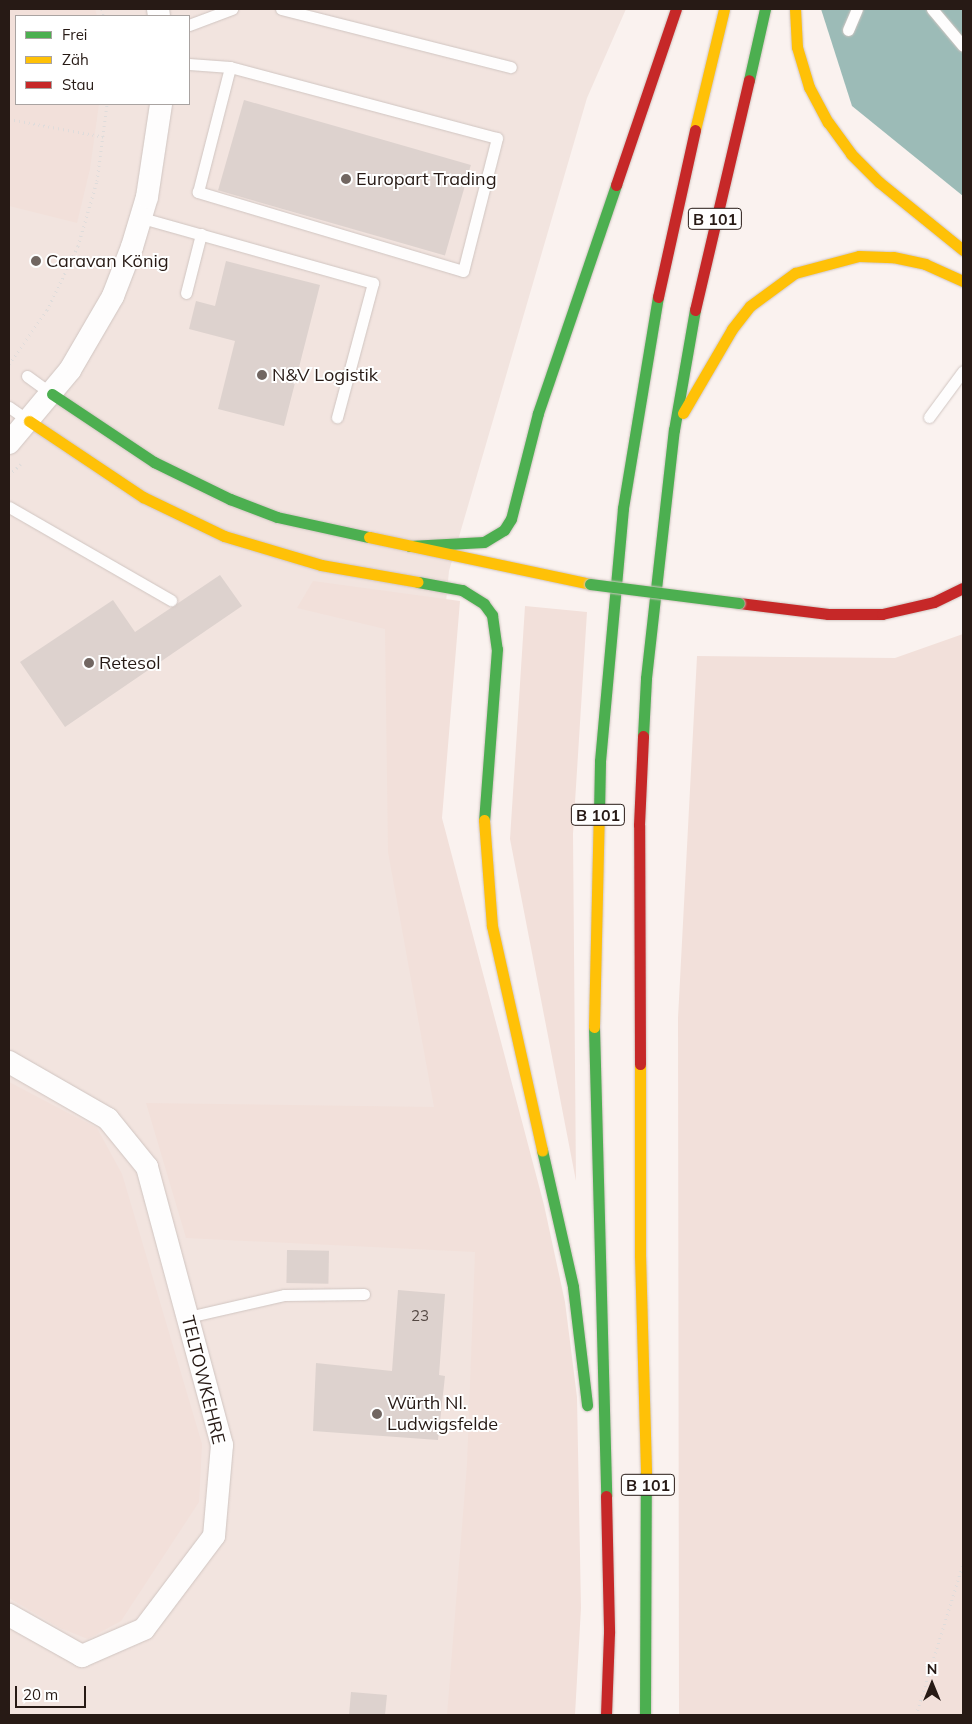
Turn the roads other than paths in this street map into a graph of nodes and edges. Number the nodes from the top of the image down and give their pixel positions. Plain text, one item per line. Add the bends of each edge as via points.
1 (232, 9) edge
2 (281, 9) edge
3 (676, 9) edge
4 (724, 9) edge
5 (765, 9) edge
6 (795, 9) edge
7 (857, 9) edge
8 (932, 9) edge
9 (190, 25) edge
10 (848, 30) dead end
11 (963, 46) edge
12 (190, 64) edge
13 (230, 66) junction
14 (511, 67) dead end
15 (161, 105) edge
16 (142, 218) junction
17 (201, 234) junction
18 (963, 250) edge
19 (963, 281) edge
20 (186, 293) dead end
21 (963, 371) edge
22 (27, 376) dead end
23 (52, 394) junction
24 (9, 407) edge
25 (337, 417) dead end
26 (929, 417) dead end
27 (29, 421) junction
28 (674, 430) junction
29 (9, 443) edge
30 (9, 507) edge
31 (409, 546) junction
32 (405, 578) junction
33 (541, 578) junction
34 (473, 581) dead end
35 (521, 583) dead end
36 (963, 588) edge
37 (171, 600) dead end
38 (9, 1062) edge
39 (364, 1294) dead end
40 (188, 1317) junction
41 (588, 1417) dead end
42 (593, 1466) dead end
43 (9, 1615) edge
44 (609, 1633) junction
45 (606, 1715) edge
46 (645, 1715) edge

1 - 9 lane
2 - 14 lane
3 - 31 highway via 538,413 511,519 504,530 484,542
4 - 44 highway, B 101 via 668,242 642,380 623,508 601,752 594,1042
5 - 28 highway, B 101 via 689,337
6 - 18 highway via 797,47 809,87 828,122 851,154 879,182
7 - 10 lane
8 - 11 lane
12 - 13 lane
13 - 13 lane via 497,138 463,271 198,192
15 - 16 street via 152,176
16 - 17 lane
16 - 23 street via 105,310
17 - 20 lane
17 - 25 lane via 372,283
19 - 28 highway via 925,264 859,256 827,262 796,273 750,306 732,329
21 - 26 lane
22 - 23 lane
23 - 27 street
23 - 31 highway via 154,462 230,499 277,517
24 - 27 lane
27 - 29 street
27 - 32 highway via 143,496 224,536 321,565
28 - 46 highway, B 101 via 646,678 639,825 640,1246 648,1538
30 - 37 lane
31 - 33 highway
32 - 34 highway
32 - 41 highway via 474,596 484,604 496,629 496,674 484,792 487,880 501,974 572,1287
33 - 35 highway
33 - 36 highway, bridge via 828,614 882,614 934,602
38 - 40 street, TELTOWKEHRE via 108,1119 147,1167
39 - 40 lane via 284,1295
40 - 43 street, TELTOWKEHRE via 222,1445 214,1536 144,1629 82,1656
42 - 44 highway
44 - 45 highway, B 101

